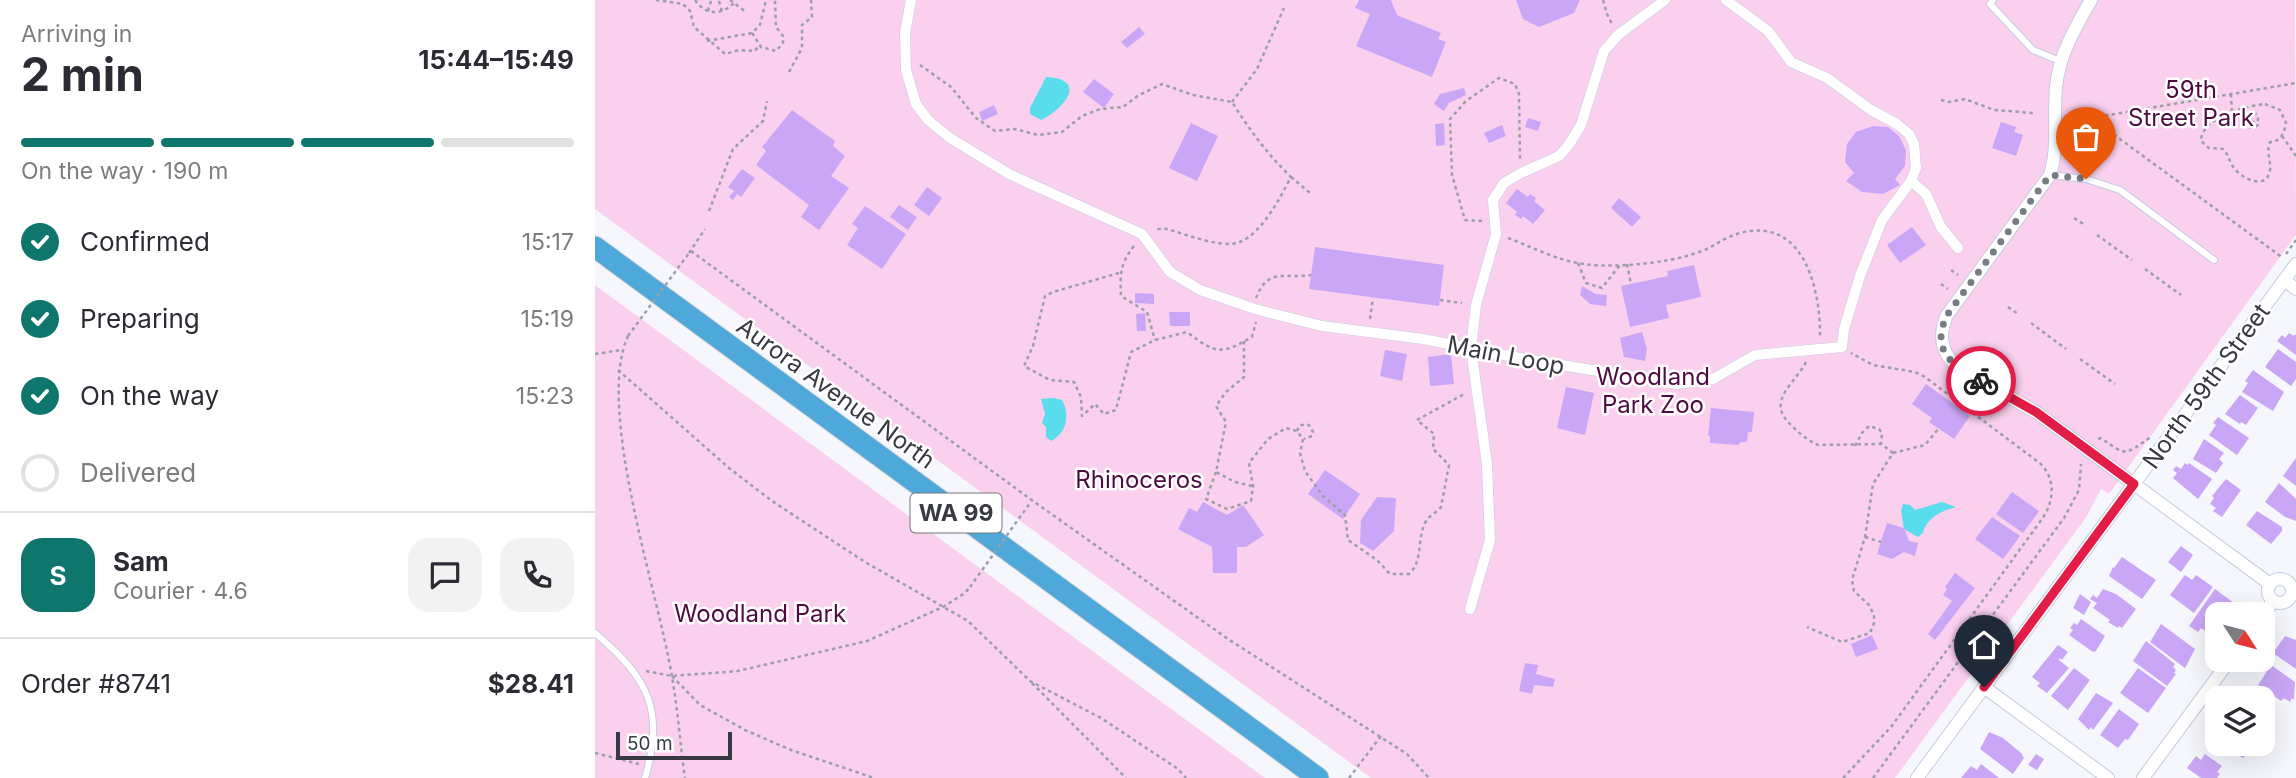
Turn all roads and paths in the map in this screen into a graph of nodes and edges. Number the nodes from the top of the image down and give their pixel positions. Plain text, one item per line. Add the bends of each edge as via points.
1 (656, 0) edge
2 (710, 0) edge
3 (719, 0) edge
4 (730, 0) edge
5 (766, 0) edge
6 (775, 0) edge
7 (811, 0) edge
8 (911, 0) edge
9 (1603, 0) edge
10 (1665, 0) edge
11 (1726, 0) edge
12 (1993, 0) edge
13 (2091, 0) edge
14 (697, 1) edge
15 (734, 3) junction
16 (1284, 8) dead end
17 (708, 12) junction
18 (722, 12) junction
19 (746, 12) dead end
20 (752, 33) junction
21 (1618, 35) junction
22 (707, 41) junction
23 (759, 45) junction
24 (905, 56) junction
25 (2060, 61) junction
26 (789, 72) dead end
27 (2296, 83) edge
28 (2231, 94) junction
29 (1941, 100) dead end
30 (767, 101) dead end
31 (1232, 102) junction
32 (2034, 113) dead end
33 (2232, 113) junction
34 (2063, 118) dead end
35 (2091, 118) junction
36 (2252, 118) dead end
37 (2282, 136) junction
38 (2296, 156) edge
39 (1521, 173) junction
40 (2050, 175) junction
41 (1291, 177) junction
42 (1911, 181) junction
43 (1310, 193) dead end
44 (709, 211) dead end
45 (2074, 218) dead end
46 (1494, 222) junction
47 (2085, 225) dead end
48 (705, 229) dead end
49 (1142, 234) junction
50 (1496, 234) junction
51 (2097, 234) dead end
52 (2296, 240) edge
53 (595, 247) edge
54 (1958, 248) dead end
55 (690, 252) junction
56 (2132, 260) dead end
57 (2214, 260) dead end
58 (1578, 263) junction
59 (1627, 264) junction
60 (2296, 264) edge
61 (1620, 265) junction
62 (2145, 269) dead end
63 (1951, 270) dead end
64 (1120, 272) junction
65 (1311, 275) dead end
66 (1960, 277) dead end
67 (2284, 280) junction
68 (1631, 284) dead end
69 (1941, 284) dead end
70 (2296, 289) edge
71 (1950, 291) dead end
72 (2181, 295) dead end
73 (1373, 298) dead end
74 (1440, 300) dead end
75 (1476, 305) junction
76 (2008, 307) dead end
77 (1255, 309) junction
78 (2018, 314) dead end
79 (2031, 323) dead end
80 (1367, 331) junction
81 (1155, 340) junction
82 (1244, 341) junction
83 (1843, 347) junction
84 (1471, 349) junction
85 (1815, 349) junction
86 (2066, 349) dead end
87 (621, 350) junction
88 (595, 354) edge
89 (2080, 359) dead end
90 (618, 370) junction
91 (2115, 384) dead end
92 (1475, 387) junction
93 (1939, 428) dead end
94 (1297, 431) junction
95 (2152, 436) dead end
96 (1303, 439) junction
97 (2098, 439) dead end
98 (1881, 444) junction
99 (1855, 446) junction
100 (2136, 447) junction
101 (1893, 453) junction
102 (2140, 455) dead end
103 (2081, 464) dead end
104 (1216, 472) junction
105 (2134, 484) junction
106 (1252, 486) junction
107 (1032, 502) junction
108 (1865, 537) junction
109 (1881, 542) dead end
110 (2292, 577) edge
111 (2270, 584) junction
112 (2273, 601) joint
113 (2293, 601) edge
114 (943, 607) junction
115 (1470, 609) dead end
116 (1807, 627) dead end
117 (595, 633) edge
118 (629, 667) junction
119 (2221, 672) edge
120 (672, 676) junction
121 (1030, 681) junction
122 (1984, 687) junction
123 (1381, 736) junction
124 (595, 753) edge
125 (649, 766) junction
126 (645, 778) edge
127 (685, 778) edge
128 (874, 778) edge
129 (1126, 778) edge
130 (1186, 778) edge
131 (1318, 778) edge
132 (1349, 778) edge
133 (1429, 778) edge
134 (1843, 778) edge
135 (1873, 778) edge
136 (1917, 778) edge
137 (2108, 778) edge
138 (2143, 778) edge

1 - 22 path via 683,4
2 - 3 path
2 - 17 path
3 - 18 path
4 - 15 path
5 - 20 path via 760,25
6 - 23 path via 776,27 783,43 776,51
7 - 26 path via 812,17 803,25 802,48
8 - 24 street, Main Loop
9 - 21 path
10 - 21 street
11 - 42 street via 1768,31 1791,62 1827,78 1903,128 1912,138 1916,154
12 - 25 lane via 1990,5 2033,50
13 - 25 street
14 - 17 path
15 - 18 path
15 - 19 path
16 - 31 path via 1257,69
17 - 18 path
20 - 22 path
20 - 23 path
21 - 39 street via 1604,51 1576,136 1559,156
22 - 23 path via 725,54 755,51
24 - 31 path via 951,87 976,118 995,131 1062,132 1081,116 1123,107 1162,84
24 - 49 street, Main Loop via 916,104 944,133 1009,174
25 - 40 street
27 - 28 path
28 - 33 path
28 - 35 path
29 - 32 path via 1965,99 1994,110
30 - 44 path via 763,121 733,149
31 - 41 path
33 - 36 path via 2253,128 2258,116 2248,114 2246,118 2253,123
33 - 37 path via 2265,104 2278,108 2286,123
33 - 37 path via 2203,130 2201,141 2210,148 2224,149 2233,168 2248,179 2259,182 2267,177 2270,142
34 - 35 path
35 - 52 path via 2283,258
37 - 38 path
39 - 46 street via 1495,195
39 - 46 path via 1519,94 1515,84 1499,78 1466,101 1450,119 1452,175 1465,220
40 - 57 lane via 2086,179 2120,190
40 - 105 street via 1947,315 1942,327 1944,351 1961,370 2036,412
41 - 43 path
41 - 49 path via 1269,216 1241,241 1215,242 1166,228
42 - 54 street via 1926,194 1941,227
42 - 83 street via 1882,220 1860,276
45 - 47 path
46 - 50 street
48 - 55 path
49 - 64 path
49 - 77 street, Main Loop via 1181,280
50 - 58 path
50 - 75 street
51 - 56 path
53 - 131 highway, Aurora Avenue North / WA 99
55 - 87 path, bridge
55 - 107 path
58 - 61 path
58 - 61 path via 1586,283 1602,288
59 - 61 path
59 - 68 path
59 - 85 path via 1705,250 1751,231 1789,239 1811,274 1820,310
60 - 67 street, North 59th Street
62 - 72 path
63 - 66 path
64 - 81 path via 1121,296 1147,312
64 - 81 path via 1045,296 1024,366 1050,380 1074,382 1082,416 1095,404 1104,414 1116,410 1131,352
65 - 77 path via 1269,279 1257,296
67 - 70 street
67 - 105 street, North 59th Street
69 - 71 path
73 - 80 path
74 - 75 path
75 - 84 street
76 - 78 path
77 - 80 street, Main Loop via 1322,326
77 - 82 path via 1251,337
79 - 86 path
80 - 84 street, Main Loop
81 - 82 path via 1187,332 1210,349 1229,349
82 - 104 path via 1244,377 1216,406 1226,422
83 - 85 street, Main Loop
83 - 134 path via 1864,362 1915,372 1935,382 2041,464 2052,490 2042,519 1891,727
84 - 85 street, Main Loop via 1677,384 1713,379 1755,355
84 - 92 street
85 - 99 path via 1783,395 1784,418 1809,441
87 - 88 path
87 - 90 path
89 - 91 path
90 - 114 path via 772,501
90 - 120 path via 621,438 635,522
92 - 96 path via 1417,421 1434,434 1433,449 1449,465 1441,507 1423,526 1416,567 1409,574 1390,574 1348,540 1345,516 1305,471 1300,453
92 - 115 street via 1490,540
93 - 101 path via 1925,445
94 - 96 path
94 - 96 path via 1300,425 1309,425 1313,436
94 - 106 path via 1286,428 1268,439 1249,463
95 - 100 path
97 - 100 path via 2122,452
98 - 99 path
98 - 99 path via 1879,429 1869,426
98 - 101 path
100 - 102 path
101 - 108 path via 1873,484
103 - 135 path via 2079,490 2064,518
104 - 106 path
104 - 106 path via 1206,499 1227,509 1251,501
105 - 111 street
105 - 122 street, North 59th Street
107 - 114 path, bridge via 965,593
107 - 123 path via 1228,639
108 - 109 path
108 - 116 path via 1852,580 1854,591 1874,615 1870,633 1842,642
110 - 111 street
110 - 113 street
111 - 112 street via 2268,594
112 - 113 street
114 - 120 path via 867,641 738,671
114 - 121 path via 968,621
117 - 118 lane
118 - 120 path
118 - 125 lane via 650,700 655,738
119 - 138 street
120 - 127 path
120 - 128 path via 700,705 745,730
121 - 129 path
121 - 130 path via 1101,718
122 - 136 street, North 59th Street
122 - 137 street
123 - 132 path
123 - 133 path via 1407,754
124 - 125 path
125 - 126 lane

